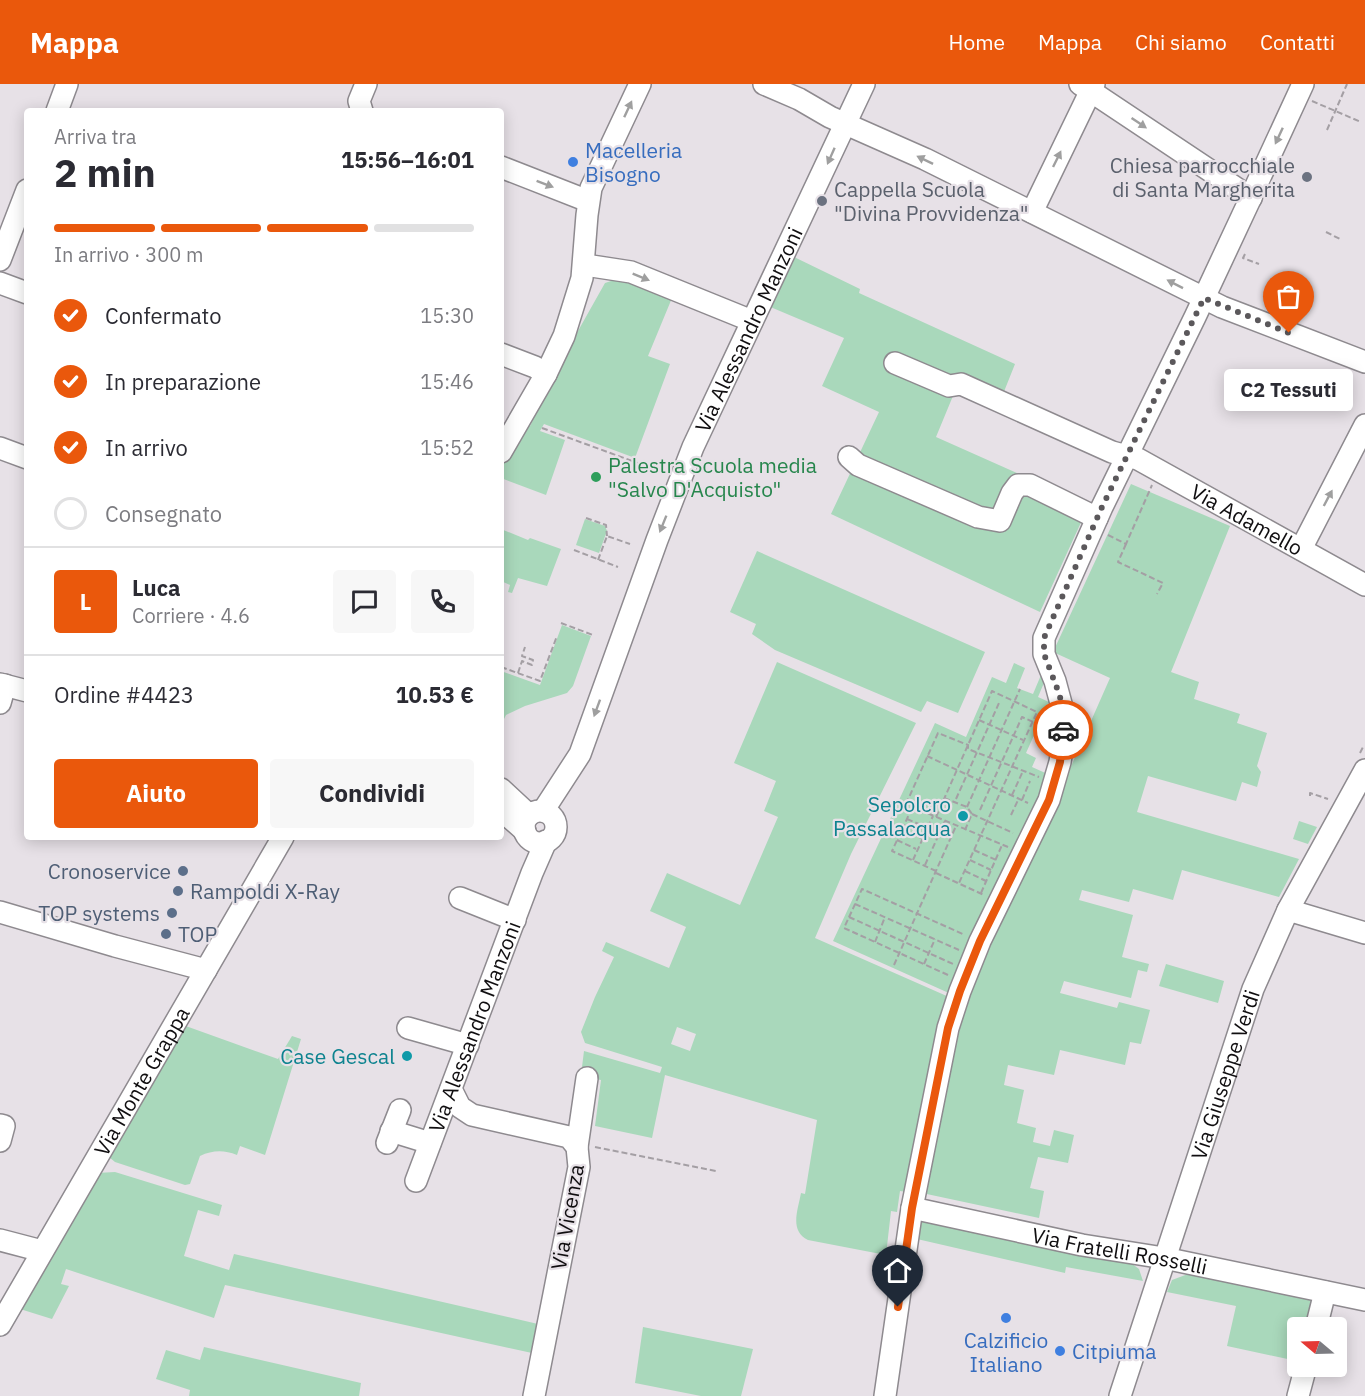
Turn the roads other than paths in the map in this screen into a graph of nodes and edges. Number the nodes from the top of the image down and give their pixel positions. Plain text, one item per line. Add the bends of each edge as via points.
1 (68, 84) edge
2 (366, 84) edge
3 (640, 84) edge
4 (764, 84) edge
5 (864, 84) edge
6 (1088, 86) edge
7 (1305, 91) edge
8 (58, 108) edge
9 (361, 108) edge
10 (846, 122) junction
11 (504, 169) edge
12 (1253, 193) junction
13 (24, 197) edge
14 (587, 208) junction
15 (1032, 212) junction
16 (0, 260) edge
17 (591, 266) junction
18 (0, 283) edge
19 (24, 292) edge
20 (1204, 298) junction
21 (752, 321) junction
22 (504, 355) edge
23 (1365, 362) edge
24 (895, 363) dead end
25 (546, 374) junction
26 (1365, 425) edge
27 (504, 447) edge
28 (0, 448) edge
29 (24, 457) edge
30 (849, 457) dead end
31 (1128, 457) junction
32 (1101, 526) junction
33 (1300, 549) junction
34 (1365, 585) edge
35 (2, 691) edge
36 (24, 691) edge
37 (1365, 770) edge
38 (504, 792) edge
39 (504, 812) edge
40 (535, 828) junction
41 (281, 840) edge
42 (460, 898) dead end
43 (1288, 910) junction
44 (0, 912) edge
45 (515, 920) junction
46 (1365, 933) edge
47 (206, 970) junction
48 (408, 1028) dead end
49 (468, 1045) junction
50 (586, 1078) dead end
51 (451, 1089) junction
52 (400, 1110) dead end
53 (430, 1143) junction
54 (578, 1145) junction
55 (416, 1181) dead end
56 (912, 1208) junction
57 (0, 1240) edge
58 (42, 1251) junction
59 (1164, 1258) junction
60 (1326, 1292) junction
61 (1365, 1300) edge
62 (1319, 1317) edge
63 (0, 1325) edge
64 (1303, 1377) edge
65 (534, 1396) edge
66 (885, 1396) edge
67 (1120, 1396) edge
68 (1298, 1396) edge

1 - 8 street
2 - 9 street via 359,101
14 -> 3 street via 591,188
4 - 10 street
5 - 10 street, Via Alessandro Manzoni
6 -> 12 street
15 -> 6 street
7 -> 12 street
15 -> 10 street
10 -> 21 street, Via Alessandro Manzoni
11 -> 14 street
12 - 20 street
13 - 16 street
14 - 17 street via 593,230
20 -> 15 street
17 -> 21 street via 631,272
17 - 25 street via 583,307
18 - 19 street
20 - 23 street via 1249,325
20 - 31 street
21 -> 40 street, Via Alessandro Manzoni via 693,447 580,754
22 - 25 street
24 - 31 street, Via Adamello via 949,386 961,384
25 - 27 street
33 -> 26 street
28 - 29 street
30 - 32 street via 858,465 978,517 1000,521 1018,485 1030,485
31 - 32 street
31 - 33 street, Via Adamello
32 - 56 street via 1044,638 1044,654 1063,711 1060,762 1049,800 960,991 948,1028
33 - 34 street, Via Adamello
35 - 36 street
37 - 43 street, Via Giuseppe Verdi
38 - 40 street
39 - 40 street
40 - 45 street, Via Alessandro Manzoni via 532,873
41 - 47 street, Via Monte Grappa
42 - 45 street
43 - 46 street
43 - 59 street, Via Giuseppe Verdi via 1253,988
44 - 47 street
45 - 49 street, Via Alessandro Manzoni
47 - 58 street, Via Monte Grappa
48 - 49 street
49 - 51 street, Via Alessandro Manzoni
50 - 54 street
51 - 53 street, Via Alessandro Manzoni
51 - 54 street, Via Vicenza via 460,1107 472,1115 569,1137
52 - 53 street via 389,1137
53 - 55 street, Via Alessandro Manzoni
54 - 65 street, Via Vicenza via 579,1167
56 - 59 street, Via Fratelli Rosselli via 1082,1245
56 - 66 street
57 - 58 street
58 - 63 street, Via Monte Grappa
59 - 60 street, Via Fratelli Rosselli
59 - 67 street, Via Giuseppe Verdi
60 - 61 street, Via Fratelli Rosselli
60 - 62 street
64 - 68 street

